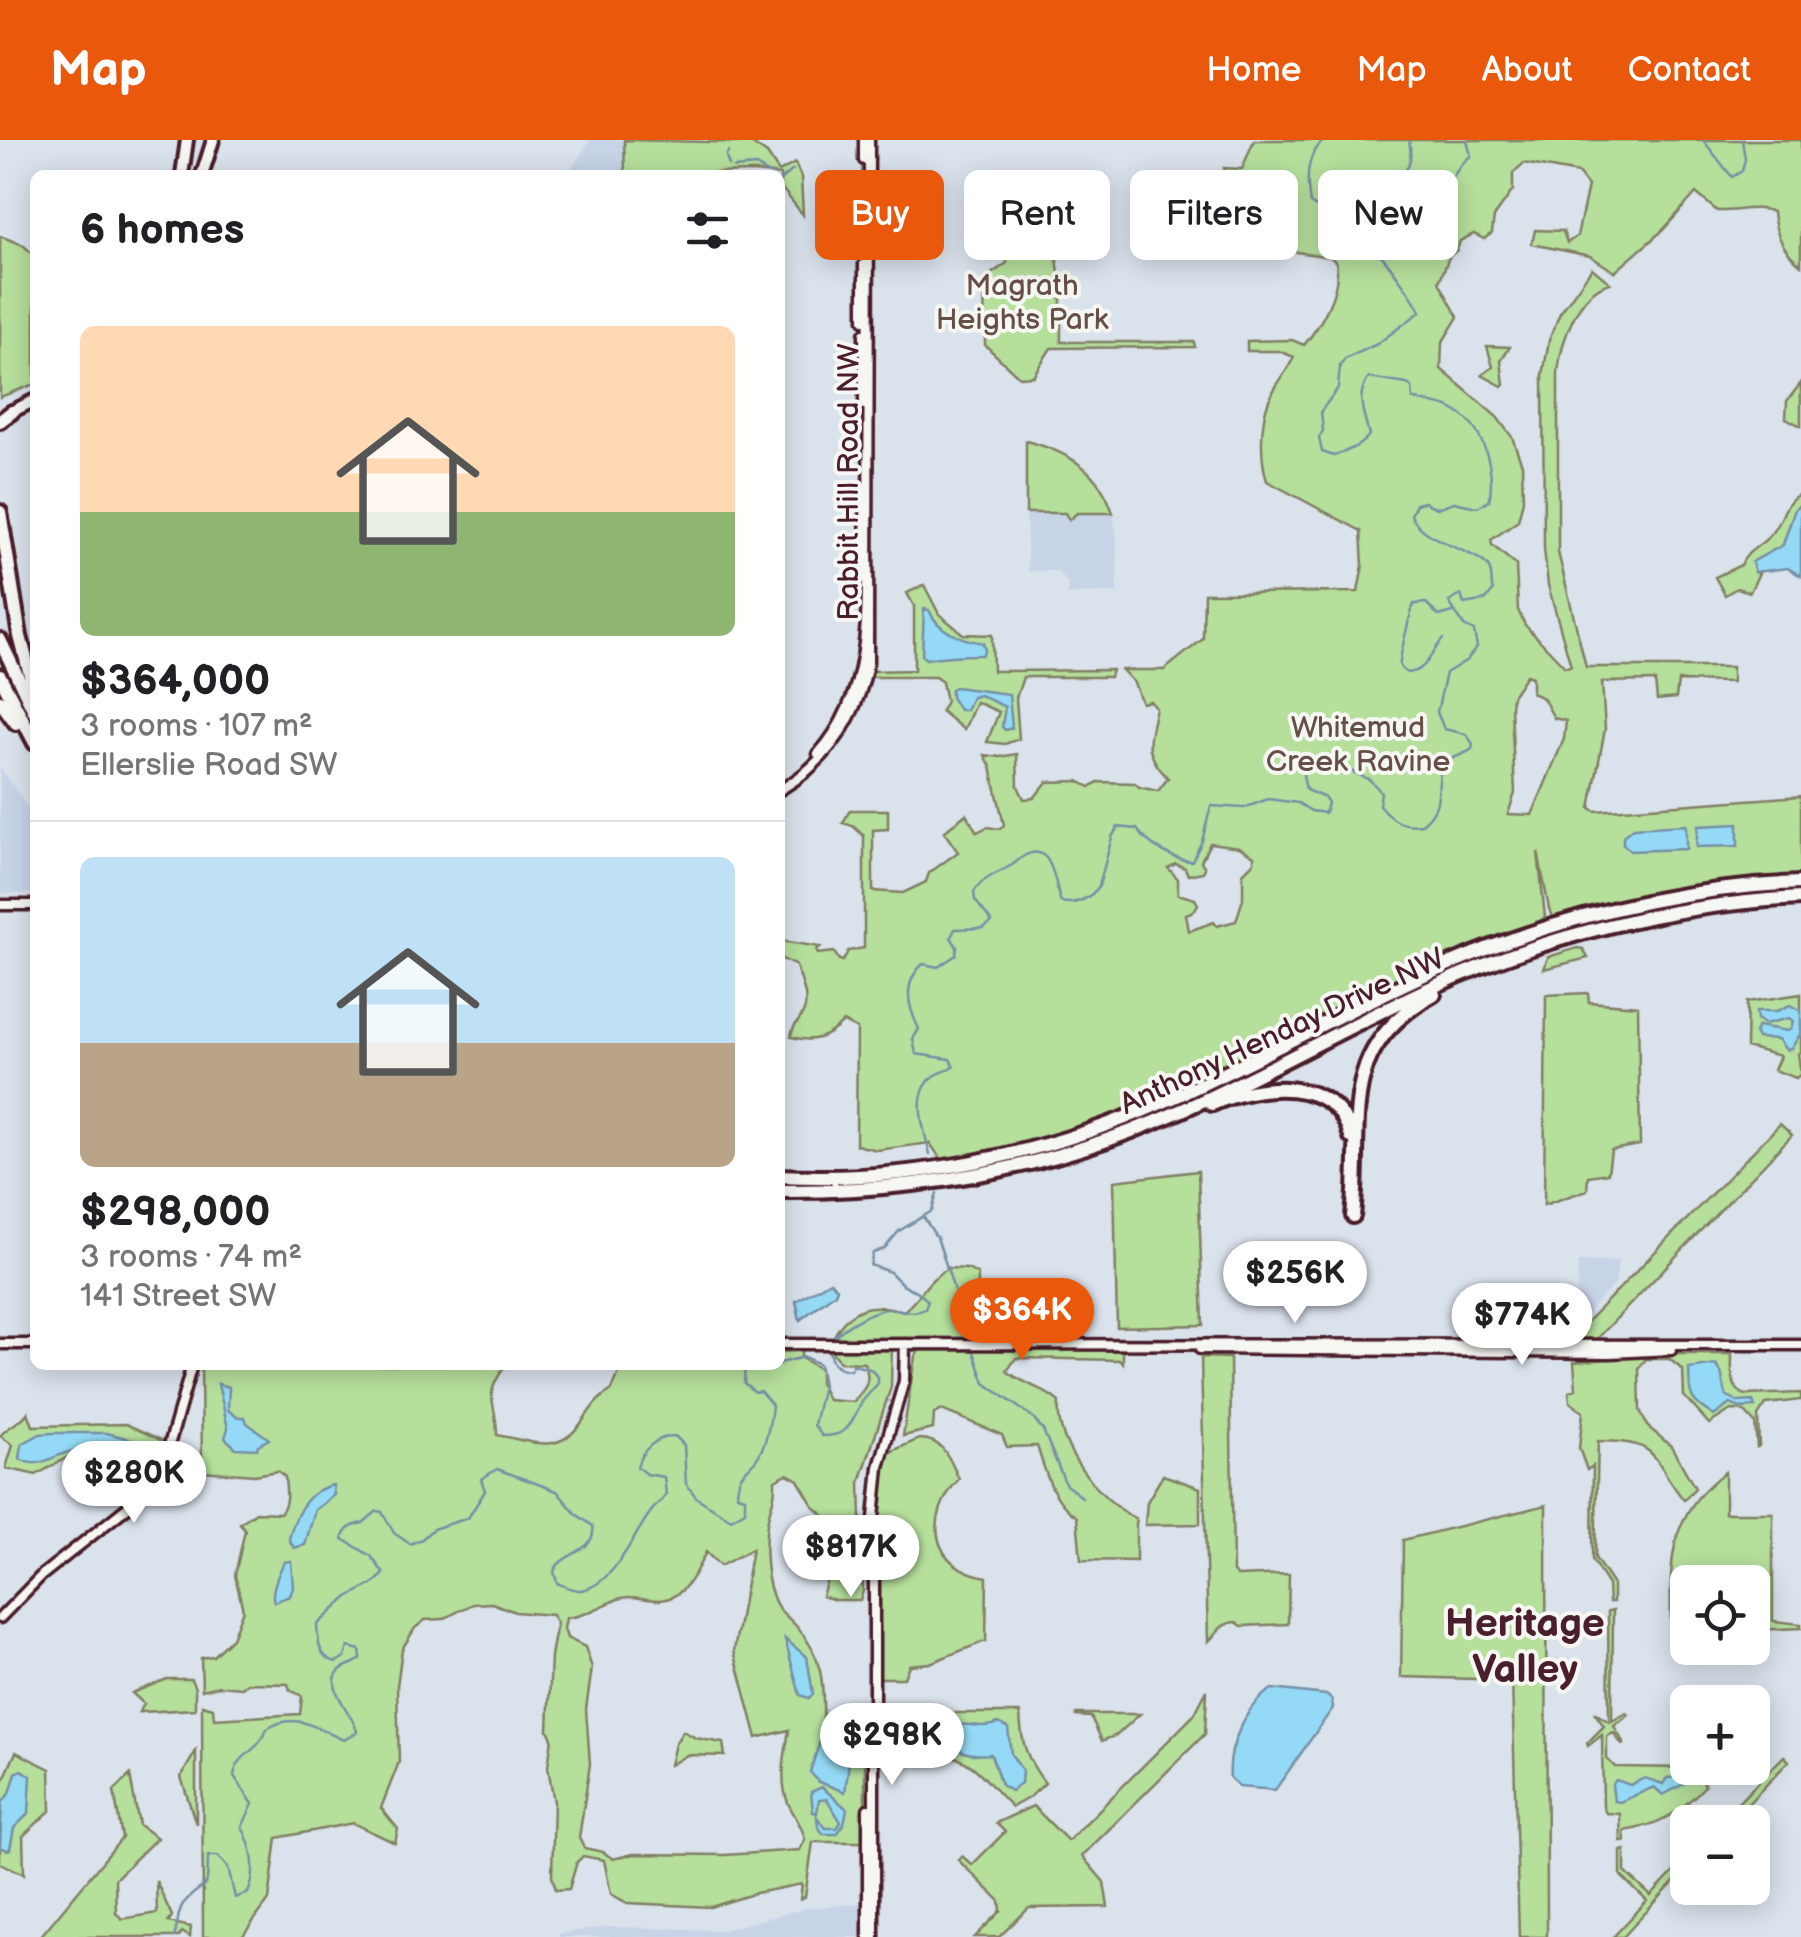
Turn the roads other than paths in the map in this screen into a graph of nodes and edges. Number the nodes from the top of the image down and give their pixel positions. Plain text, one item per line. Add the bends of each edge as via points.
1 (187, 140) edge
2 (213, 140) edge
3 (867, 140) edge
4 (183, 170) edge
5 (204, 170) edge
6 (30, 400) edge
7 (4, 413) edge
8 (0, 512) edge
9 (0, 640) edge
10 (30, 674) edge
11 (0, 676) edge
12 (0, 701) edge
13 (30, 703) edge
14 (30, 734) edge
15 (30, 747) edge
16 (785, 784) edge
17 (1801, 884) edge
18 (1801, 898) edge
19 (30, 902) edge
20 (0, 903) edge
21 (1604, 927) junction
22 (1124, 1134) junction
23 (785, 1176) edge
24 (785, 1191) edge
25 (0, 1344) edge
26 (30, 1344) edge
27 (785, 1344) edge
28 (903, 1344) junction
29 (924, 1344) junction
30 (1156, 1344) junction
31 (1801, 1347) edge
32 (1540, 1348) junction
33 (905, 1363) junction
34 (191, 1370) edge
35 (0, 1618) edge
36 (871, 1937) edge

1 - 4 main road
2 - 5 main road
3 - 16 main road, Rabbit Hill Road NW via 868,663 855,708 834,744
6 - 7 main road
8 - 10 highway
9 - 13 highway
11 - 14 highway
12 - 15 highway
17 - 23 highway, Anthony Henday Drive NW via 1664,899 1517,938 1413,980 1162,1102 1067,1138 939,1167
18 - 21 highway, Anthony Henday Drive NW
19 - 20 main road
21 - 22 highway, Anthony Henday Drive NW via 1429,988
21 - 22 highway via 1457,983 1391,1026 1370,1057 1358,1094 1353,1216 1350,1131 1336,1107 1316,1094 1284,1088 1249,1092
22 - 24 highway, Anthony Henday Drive NW via 1037,1162 942,1181
25 - 26 main road
27 - 28 main road
28 - 29 main road
28 - 33 main road
28 - 36 main road via 871,1500
29 - 30 main road
29 - 33 main road
30 - 32 main road
30 - 32 main road via 1236,1352
31 - 32 main road
31 - 32 main road
33 - 36 main road via 874,1518
34 - 35 main road via 166,1454 147,1488

